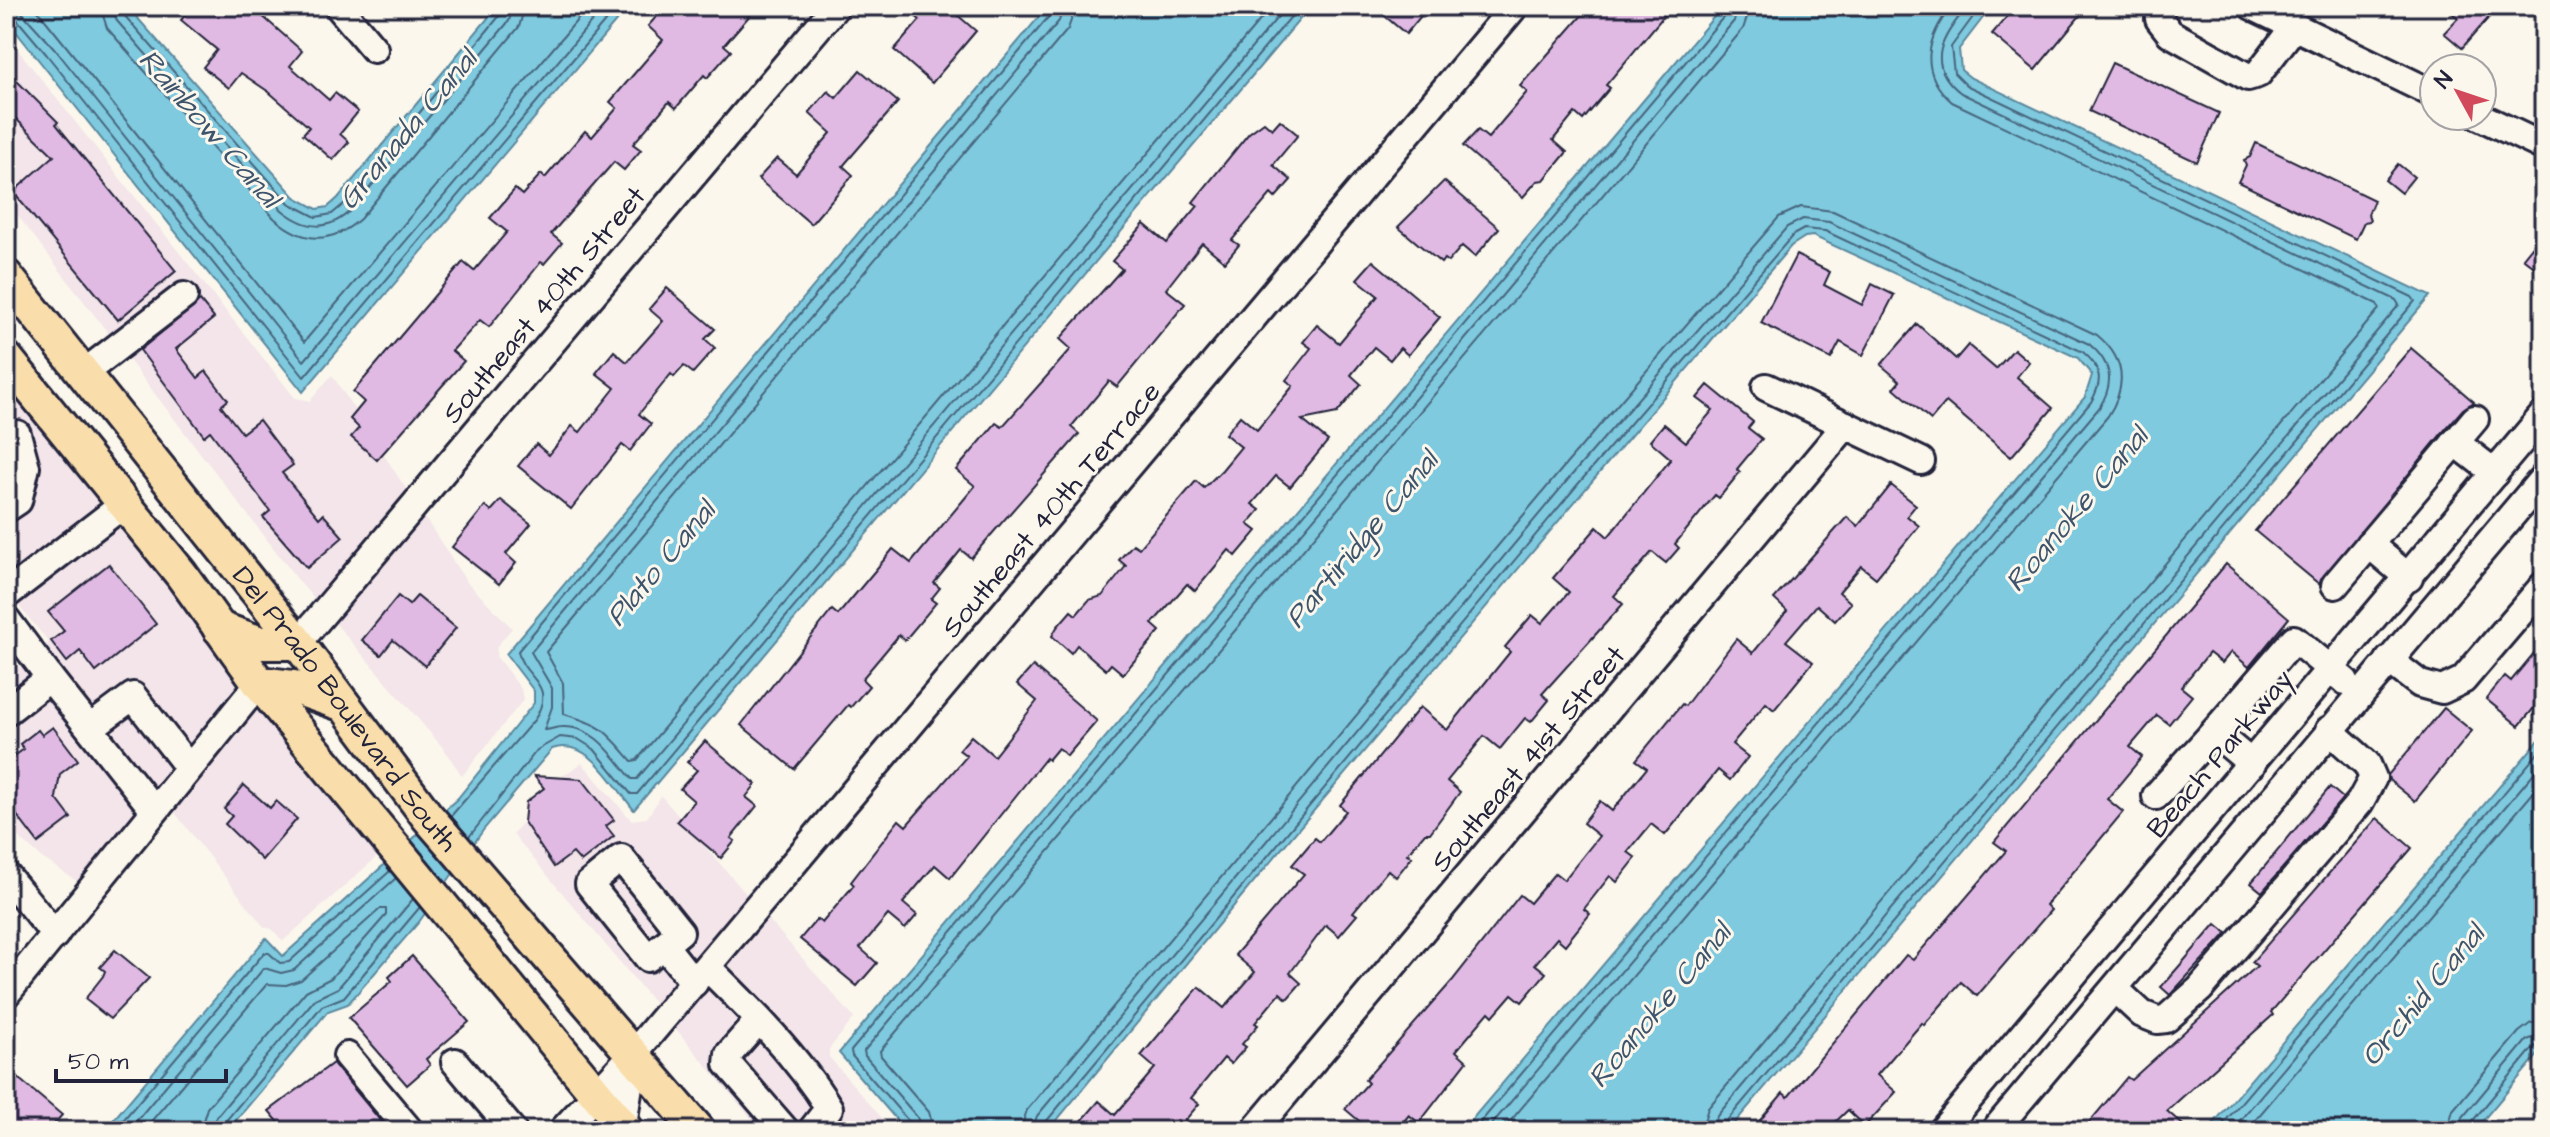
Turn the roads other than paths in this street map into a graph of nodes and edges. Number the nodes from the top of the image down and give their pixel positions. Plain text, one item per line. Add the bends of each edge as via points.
1 (338, 6) edge
2 (836, 6) edge
3 (1515, 6) edge
4 (2160, 6) edge
5 (2252, 6) edge
6 (2293, 28) junction
7 (374, 49) dead end
8 (2418, 87) edge
9 (2498, 125) edge
10 (2544, 147) edge
11 (6, 276) edge
12 (184, 296) dead end
13 (6, 358) edge
14 (85, 372) junction
15 (1766, 387) dead end
16 (46, 408) junction
17 (2544, 414) edge
18 (2475, 419) dead end
19 (1846, 425) junction
20 (12, 436) edge
21 (2455, 442) junction
22 (1921, 461) dead end
23 (2495, 473) junction
24 (2544, 477) edge
25 (124, 504) junction
26 (6, 509) edge
27 (2369, 544) junction
28 (2409, 578) junction
29 (2335, 585) dead end
30 (2544, 585) edge
31 (6, 595) edge
32 (6, 619) edge
33 (219, 628) junction
34 (298, 643) junction
35 (2389, 660) junction
36 (2332, 670) junction
37 (50, 678) junction
38 (259, 683) junction
39 (2360, 693) junction
40 (344, 705) junction
41 (6, 712) edge
42 (90, 728) junction
43 (2329, 730) junction
44 (2214, 732) junction
45 (2252, 764) junction
46 (189, 768) junction
47 (2156, 796) dead end
48 (153, 809) junction
49 (6, 875) edge
50 (55, 935) junction
51 (664, 945) dead end
52 (2074, 973) junction
53 (700, 975) junction
54 (6, 994) edge
55 (2110, 994) junction
56 (759, 1020) junction
57 (634, 1053) junction
58 (347, 1056) dead end
59 (455, 1062) dead end
60 (596, 1093) junction
61 (625, 1130) edge
62 (410, 1131) edge
63 (513, 1131) edge
64 (562, 1131) edge
65 (699, 1131) edge
66 (786, 1131) edge
67 (811, 1131) edge
68 (1254, 1131) edge
69 (1942, 1131) edge
70 (1994, 1131) edge

1 - 7 street
2 - 34 street, Southeast 40th Street
3 - 53 street, Southeast 40th Terrace
4 - 6 street via 2159,19 2170,33 2248,77 2258,74
5 - 6 street
6 - 8 street
9 - 10 street
11 - 14 main road, Del Prado Boulevard South
12 - 14 street
13 - 16 main road, Del Prado Boulevard South
14 - 34 main road, Del Prado Boulevard South
15 - 19 street
16 - 20 street
16 - 25 main road, Del Prado Boulevard South
17 - 23 street, Beach Parkway
18 - 21 street
19 - 22 street
19 - 68 street, Southeast 41st Street
20 - 26 street via 26,467 18,501
21 - 23 street
21 - 27 street
23 - 28 street, Beach Parkway
24 - 35 street
25 - 31 street
25 - 33 main road, Del Prado Boulevard South
27 - 28 street
27 - 29 street
28 - 36 street, Beach Parkway
30 - 35 street via 2463,680 2442,690 2420,684
32 - 37 street
33 - 34 main road via 261,643
33 - 38 main road, Del Prado Boulevard South
34 - 40 main road, Del Prado Boulevard South
35 - 39 street
36 - 39 street
36 - 44 street via 2294,639
36 - 45 street, Beach Parkway
37 - 41 street
37 - 42 street
38 - 40 main road via 293,687
38 - 46 street
38 - 60 main road, Del Prado Boulevard South
39 - 43 street
40 - 57 main road, Del Prado Boulevard South via 427,816
42 - 46 street via 133,696
42 - 48 street
43 - 55 street
43 - 55 street via 2367,764 2373,778 2360,802 2200,989 2166,1019 2142,1014
44 - 45 street
44 - 47 street
45 - 52 street, Beach Parkway
46 - 48 street
48 - 50 street
49 - 50 street
50 - 54 street
51 - 53 street
52 - 55 street
52 - 69 street, Beach Parkway
53 - 56 street
53 - 57 street, Southeast 40th Terrace
55 - 70 street
56 - 66 street via 729,1054 728,1064
56 - 67 street via 829,1108
57 - 60 street, Southeast 40th Terrace
57 - 61 street
57 - 65 main road, Del Prado Boulevard South
58 - 62 street
59 - 63 street
60 - 61 main road, Del Prado Boulevard South
60 - 64 street, Southeast 40th Terrace

